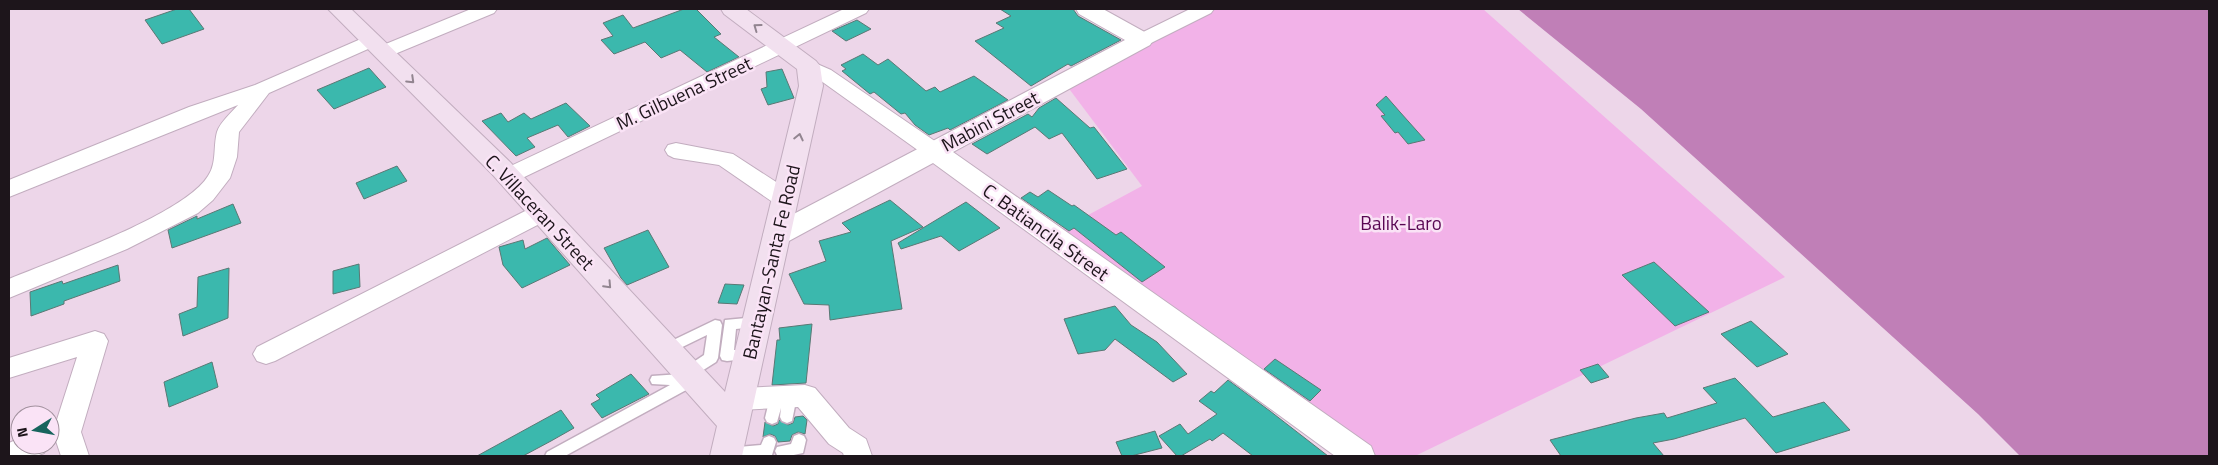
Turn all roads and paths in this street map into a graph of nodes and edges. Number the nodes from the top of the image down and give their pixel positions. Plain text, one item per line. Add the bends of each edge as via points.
1 (339, 9) edge
2 (487, 9) edge
3 (732, 9) edge
4 (859, 9) edge
5 (1087, 9) edge
6 (1204, 9) edge
7 (1142, 40) junction
8 (783, 46) junction
9 (376, 47) junction
10 (808, 66) junction
11 (262, 89) junction
12 (676, 150) dead end
13 (934, 152) junction
14 (508, 176) junction
15 (9, 189) edge
16 (785, 199) junction
17 (540, 213) junction
18 (777, 236) junction
19 (9, 289) edge
20 (744, 323) junction
21 (715, 325) junction
22 (668, 349) junction
23 (266, 354) dead end
24 (9, 368) edge
25 (691, 376) junction
26 (657, 380) dead end
27 (737, 411) junction
28 (799, 440) dead end
29 (64, 442) edge
30 (726, 455) edge
31 (552, 456) edge
32 (858, 456) edge
33 (1359, 456) edge

1 - 9 main road, C. Villaceran Street
2 - 9 street
8 -> 3 main road, C. Batiancila Street
4 - 8 street, M. Gilbuena Street
5 - 7 street
6 - 7 street, Mabini Street
7 - 13 street, Mabini Street
8 - 10 main road, C. Batiancila Street
8 - 14 street, M. Gilbuena Street
9 - 11 street
9 -> 14 main road, C. Villaceran Street
10 - 13 street, C. Batiancila Street
16 -> 10 main road, Bantayan-Santa Fe Road via 811,86
11 - 15 street via 197,112
11 - 19 street via 228,131 226,157 219,178 190,207 119,242
12 - 16 street via 682,154 725,159
13 - 18 street, Mabini Street
13 - 33 street, C. Batiancila Street
14 - 17 main road, C. Villaceran Street
16 - 18 main road, Bantayan-Santa Fe Road
17 -> 22 main road, C. Villaceran Street
17 - 23 street
18 - 20 main road, Bantayan-Santa Fe Road
20 - 21 lane
20 - 27 main road, Bantayan-Santa Fe Road via 750,354
21 - 22 lane
21 - 25 lane via 711,358
22 - 25 main road, C. Villaceran Street
24 - 29 street via 94,341
25 - 26 lane
25 - 27 main road, C. Villaceran Street
25 - 31 lane
27 - 30 main road, Bantayan-Santa Fe Road
27 - 32 street via 789,407 856,447
28 - 30 lane via 798,449 775,446

